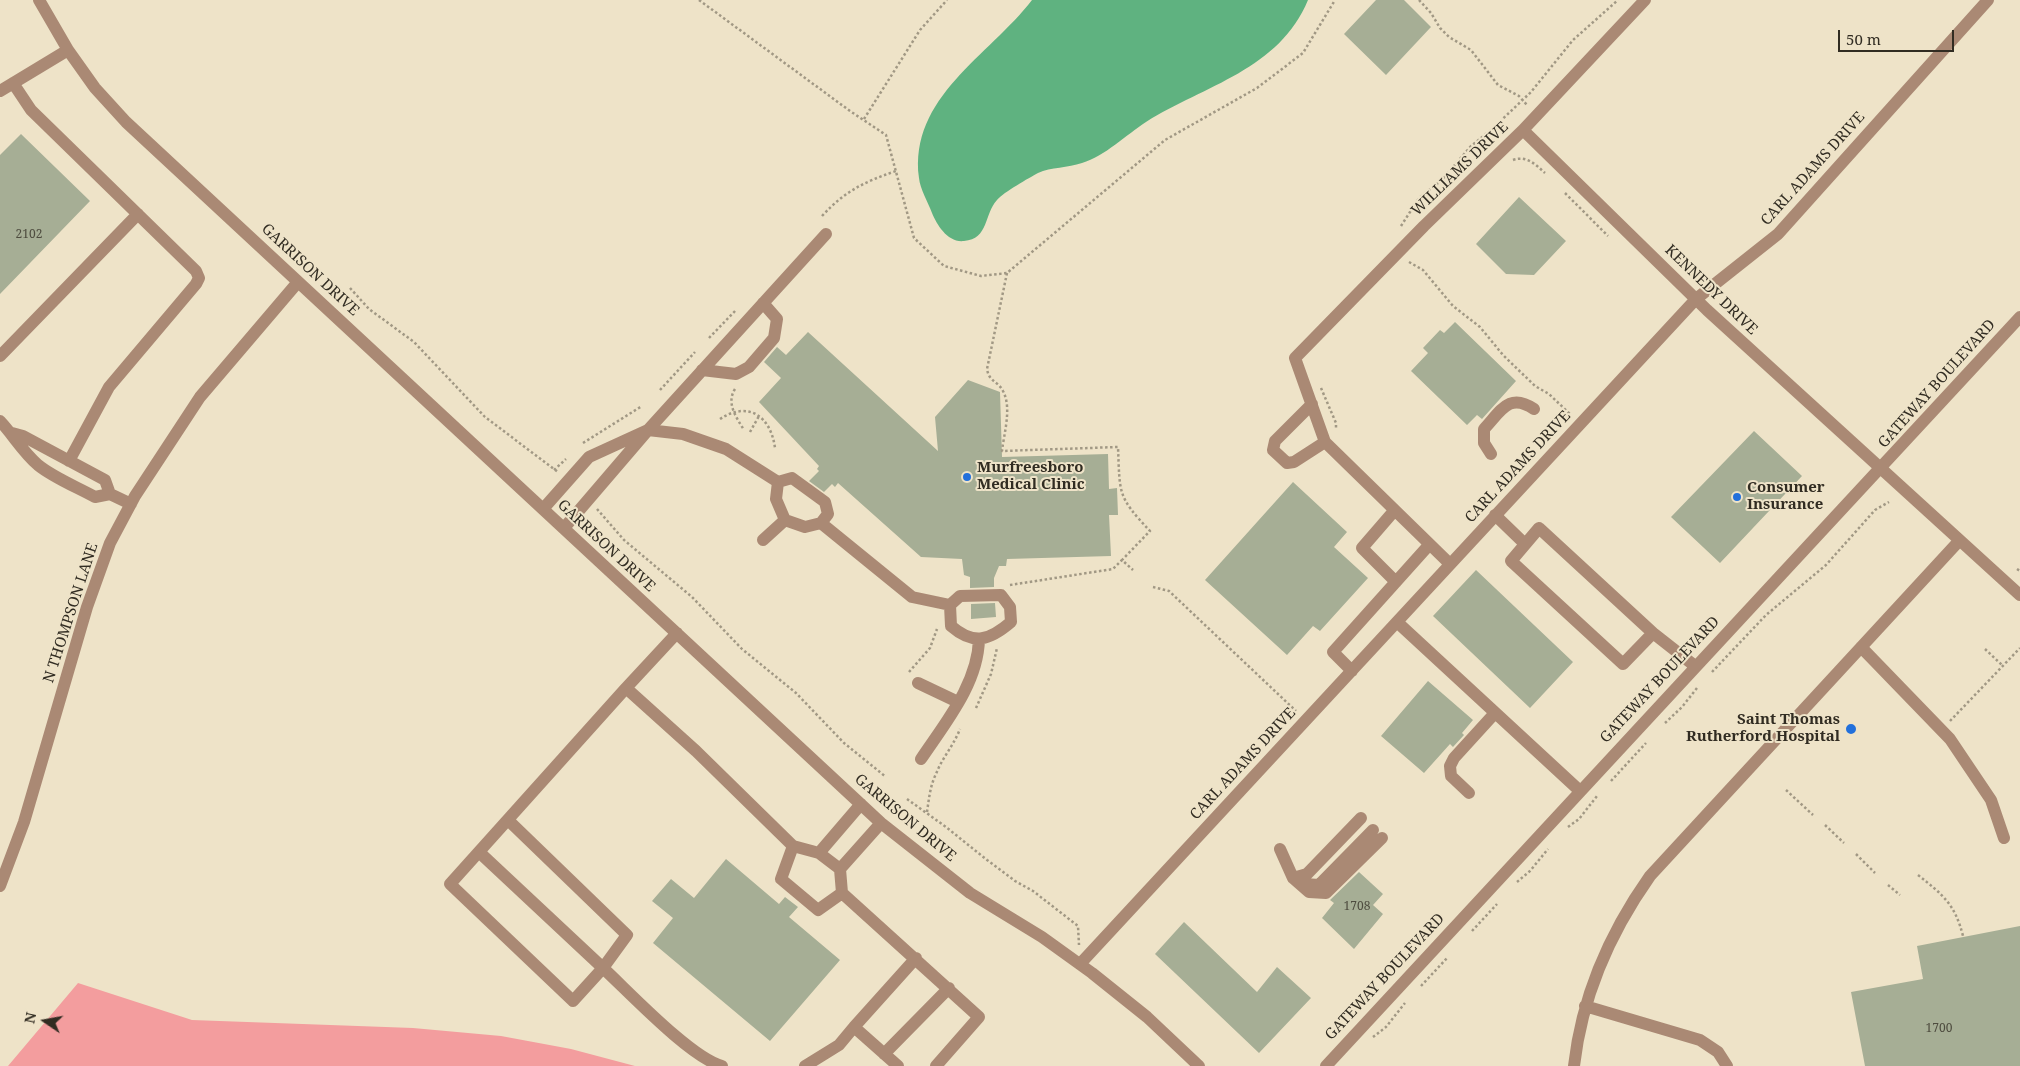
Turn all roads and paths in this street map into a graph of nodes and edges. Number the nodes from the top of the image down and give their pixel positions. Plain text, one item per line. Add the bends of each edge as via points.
1 (39, 0) edge
2 (699, 0) edge
3 (947, 0) edge
4 (1335, 0) edge
5 (1419, 0) edge
6 (1618, 0) edge
7 (1645, 0) edge
8 (1988, 0) edge
9 (68, 50) junction
10 (13, 83) junction
11 (0, 91) edge
12 (1522, 100) junction
13 (1536, 116) junction
14 (864, 119) junction
15 (1523, 130) junction
16 (1508, 163) dead end
17 (896, 171) junction
18 (1547, 175) dead end
19 (1559, 186) dead end
20 (138, 214) junction
21 (822, 216) dead end
22 (1401, 226) dead end
23 (826, 234) dead end
24 (1608, 236) dead end
25 (1415, 256) dead end
26 (1007, 273) junction
27 (298, 282) junction
28 (350, 288) dead end
29 (1696, 299) junction
30 (763, 303) junction
31 (737, 309) dead end
32 (2020, 317) edge
33 (709, 338) dead end
34 (695, 352) dead end
35 (0, 356) edge
36 (702, 370) junction
37 (1319, 385) dead end
38 (735, 389) dead end
39 (660, 390) dead end
40 (1312, 404) junction
41 (642, 406) dead end
42 (1534, 409) dead end
43 (734, 412) junction
44 (759, 416) junction
45 (1572, 416) dead end
46 (720, 419) dead end
47 (0, 421) edge
48 (648, 430) junction
49 (744, 430) dead end
50 (750, 432) dead end
51 (12, 433) junction
52 (1330, 438) junction
53 (580, 447) dead end
54 (774, 448) dead end
55 (54, 453) junction
56 (573, 453) dead end
57 (1491, 454) dead end
58 (69, 461) junction
59 (46, 469) junction
60 (554, 470) junction
61 (1881, 470) junction
62 (559, 473) dead end
63 (778, 482) junction
64 (110, 494) junction
65 (1889, 502) dead end
66 (131, 504) junction
67 (594, 506) dead end
68 (543, 509) junction
69 (1394, 511) junction
70 (1495, 516) junction
71 (785, 520) junction
72 (821, 523) junction
73 (564, 528) junction
74 (763, 540) dead end
75 (1959, 541) junction
76 (1525, 544) junction
77 (1429, 545) junction
78 (1122, 560) junction
79 (1450, 564) junction
80 (1133, 570) dead end
81 (1396, 582) junction
82 (1006, 586) dead end
83 (1153, 587) dead end
84 (2020, 595) edge
85 (950, 605) junction
86 (1396, 622) junction
87 (938, 625) dead end
88 (677, 633) junction
89 (1653, 633) junction
90 (979, 639) junction
91 (1861, 647) junction
92 (997, 648) dead end
93 (2020, 648) edge
94 (1985, 649) dead end
95 (1695, 666) junction
96 (2003, 666) junction
97 (1352, 671) junction
98 (907, 673) dead end
99 (1707, 676) dead end
100 (918, 684) dead end
101 (1699, 686) dead end
102 (626, 688) junction
103 (958, 702) junction
104 (976, 708) dead end
105 (1297, 712) dead end
106 (1495, 713) junction
107 (1950, 721) dead end
108 (961, 726) dead end
109 (1658, 729) dead end
110 (1648, 741) dead end
111 (921, 759) dead end
112 (886, 778) dead end
113 (1609, 783) dead end
114 (1786, 790) dead end
115 (1580, 791) junction
116 (1469, 793) dead end
117 (1598, 795) dead end
118 (907, 799) dead end
119 (861, 804) junction
120 (927, 812) junction
121 (1813, 815) dead end
122 (1361, 818) dead end
123 (508, 820) junction
124 (881, 823) junction
125 (1825, 825) dead end
126 (1562, 833) dead end
127 (1377, 834) dead end
128 (2004, 838) dead end
129 (1844, 843) dead end
130 (1551, 845) dead end
131 (793, 846) junction
132 (1280, 849) dead end
133 (479, 852) junction
134 (819, 853) junction
135 (1856, 854) dead end
136 (840, 869) junction
137 (1875, 872) dead end
138 (1918, 875) dead end
139 (1297, 881) junction
140 (1888, 885) dead end
141 (0, 886) edge
142 (1511, 888) dead end
143 (842, 893) junction
144 (1900, 895) dead end
145 (1501, 899) dead end
146 (1470, 933) dead end
147 (1963, 936) dead end
148 (1453, 951) dead end
149 (916, 958) junction
150 (1080, 964) junction
151 (603, 968) junction
152 (949, 988) junction
153 (1416, 991) dead end
154 (1410, 996) dead end
155 (1585, 1006) junction
156 (854, 1027) junction
157 (1372, 1039) dead end
158 (884, 1054) junction
159 (722, 1066) edge
160 (805, 1066) edge
161 (898, 1066) edge
162 (936, 1066) edge
163 (1199, 1066) edge
164 (1326, 1066) edge
165 (1574, 1066) edge
166 (1727, 1066) edge

1 - 9 street, GARRISON DRIVE
2 - 14 path
3 - 14 path via 920,30
4 - 26 path via 1303,53 1257,88 1165,140
5 - 12 path via 1440,28 1471,50 1498,85
6 - 12 path via 1573,40
7 - 13 street, WILLIAMS DRIVE
8 - 29 street, CARL ADAMS DRIVE via 1778,234
9 - 10 street
9 - 27 street, GARRISON DRIVE via 95,88 126,122
10 - 11 street
10 - 20 street via 31,110
12 - 13 path
12 - 22 path via 1471,146 1442,180 1419,198
13 - 15 street, WILLIAMS DRIVE
14 - 17 path via 886,135
15 - 29 street, KENNEDY DRIVE
15 - 40 street, WILLIAMS DRIVE via 1295,358
16 - 18 path via 1517,158 1531,161
17 - 21 path via 861,183 837,199
17 - 26 path via 914,238 944,266 981,276
19 - 24 path
20 - 35 street
20 - 58 street via 196,271 199,278 109,387
23 - 30 street
25 - 45 path via 1408,262 1423,270 1453,306 1480,327 1535,386 1549,394
26 - 78 path via 987,369 988,377 1004,392 1008,406 1002,451 1118,447 1121,496 1150,531
27 - 66 street, N THOMPSON LANE via 200,397
27 - 68 street, GARRISON DRIVE
28 - 60 path via 369,309 414,342 485,417
29 - 61 street, KENNEDY DRIVE
29 - 70 street, CARL ADAMS DRIVE
30 - 36 street
30 - 36 street via 777,319 774,338 748,367 736,374
31 - 33 path
32 - 61 street, GATEWAY BOULEVARD
34 - 39 path
36 - 48 street
37 - 52 path via 1336,423
38 - 43 path via 731,398
40 - 52 street
40 - 52 street via 1275,441 1273,450 1287,462 1294,462
41 - 53 path
42 - 57 street via 1523,402 1507,404 1484,429 1484,444
43 - 44 path
43 - 46 path
43 - 49 path
44 - 50 path
44 - 54 path via 768,424
47 - 51 street
48 - 63 street via 682,434 726,449
48 - 68 street via 589,457
48 - 73 street
51 - 55 street
51 - 59 street via 16,444
52 - 69 street
55 - 58 street
55 - 59 street
56 - 60 path
58 - 64 street via 105,480
59 - 64 street via 95,497
60 - 62 path
61 - 75 street, KENNEDY DRIVE
61 - 95 street, GATEWAY BOULEVARD
63 - 71 street via 776,498
63 - 72 street via 792,478 825,502 828,514
64 - 66 street
65 - 99 path via 1875,510 1826,565 1766,616
66 - 141 street, N THOMPSON LANE via 110,544 87,607 24,822
67 - 112 path via 624,540 692,597 742,649 796,693 844,743
68 - 73 street, GARRISON DRIVE
69 - 77 street
69 - 81 street via 1362,548
70 - 76 street
70 - 79 street, CARL ADAMS DRIVE
71 - 72 street via 805,527
71 - 74 street
72 - 85 street via 912,597
73 - 88 street, GARRISON DRIVE
75 - 84 street, KENNEDY DRIVE
75 - 91 street
76 - 89 street via 1539,528
76 - 89 street via 1511,561 1623,664
77 - 79 street
77 - 81 street
78 - 80 path
78 - 82 path via 1113,569
79 - 86 street, CARL ADAMS DRIVE
81 - 97 street via 1333,652
83 - 105 path via 1169,591
85 - 90 street via 951,626 962,635
85 - 90 street via 960,596 1001,595 1010,607 1011,622 998,633
86 - 97 street, CARL ADAMS DRIVE
86 - 106 street
87 - 98 path via 930,648
88 - 102 street
88 - 119 street, GARRISON DRIVE
89 - 95 street
90 - 103 street via 979,654
91 - 128 street via 1950,738 1991,800
91 - 155 street via 1650,876 1626,910 1608,944
92 - 104 path via 991,674
93 - 96 path
94 - 96 path
95 - 115 street, GATEWAY BOULEVARD
96 - 107 path
97 - 150 street, CARL ADAMS DRIVE
100 - 103 street
101 - 109 path
102 - 123 street
102 - 131 street
103 - 111 street
106 - 115 street
106 - 116 street via 1450,766 1450,776
108 - 120 path via 936,772
110 - 113 path
114 - 121 path
115 - 164 street, GATEWAY BOULEVARD
117 - 126 path
118 - 120 path
119 - 124 street, GARRISON DRIVE
119 - 134 street
120 - 150 path via 980,856 1033,890 1078,926
122 - 139 street
123 - 133 street
123 - 151 street via 627,935
124 - 136 street
124 - 150 street, GARRISON DRIVE via 970,893
125 - 129 path
127 - 139 street via 1326,893 1309,892
130 - 142 path
131 - 134 street
131 - 143 street via 781,879 818,910
132 - 139 street
133 - 151 street
133 - 151 street via 450,884 573,1001
134 - 136 street
135 - 137 path
136 - 143 street
138 - 147 path via 1952,906
140 - 144 path
143 - 149 street
145 - 146 path
148 - 153 path
149 - 152 street
149 - 156 street
150 - 163 street, GARRISON DRIVE via 1147,1017
151 - 159 street via 685,1044 713,1064
152 - 158 street
152 - 162 street via 980,1017
154 - 157 path via 1386,1027
155 - 165 street
155 - 166 street via 1700,1040 1718,1052
156 - 158 street
156 - 160 street via 839,1045
158 - 161 street

